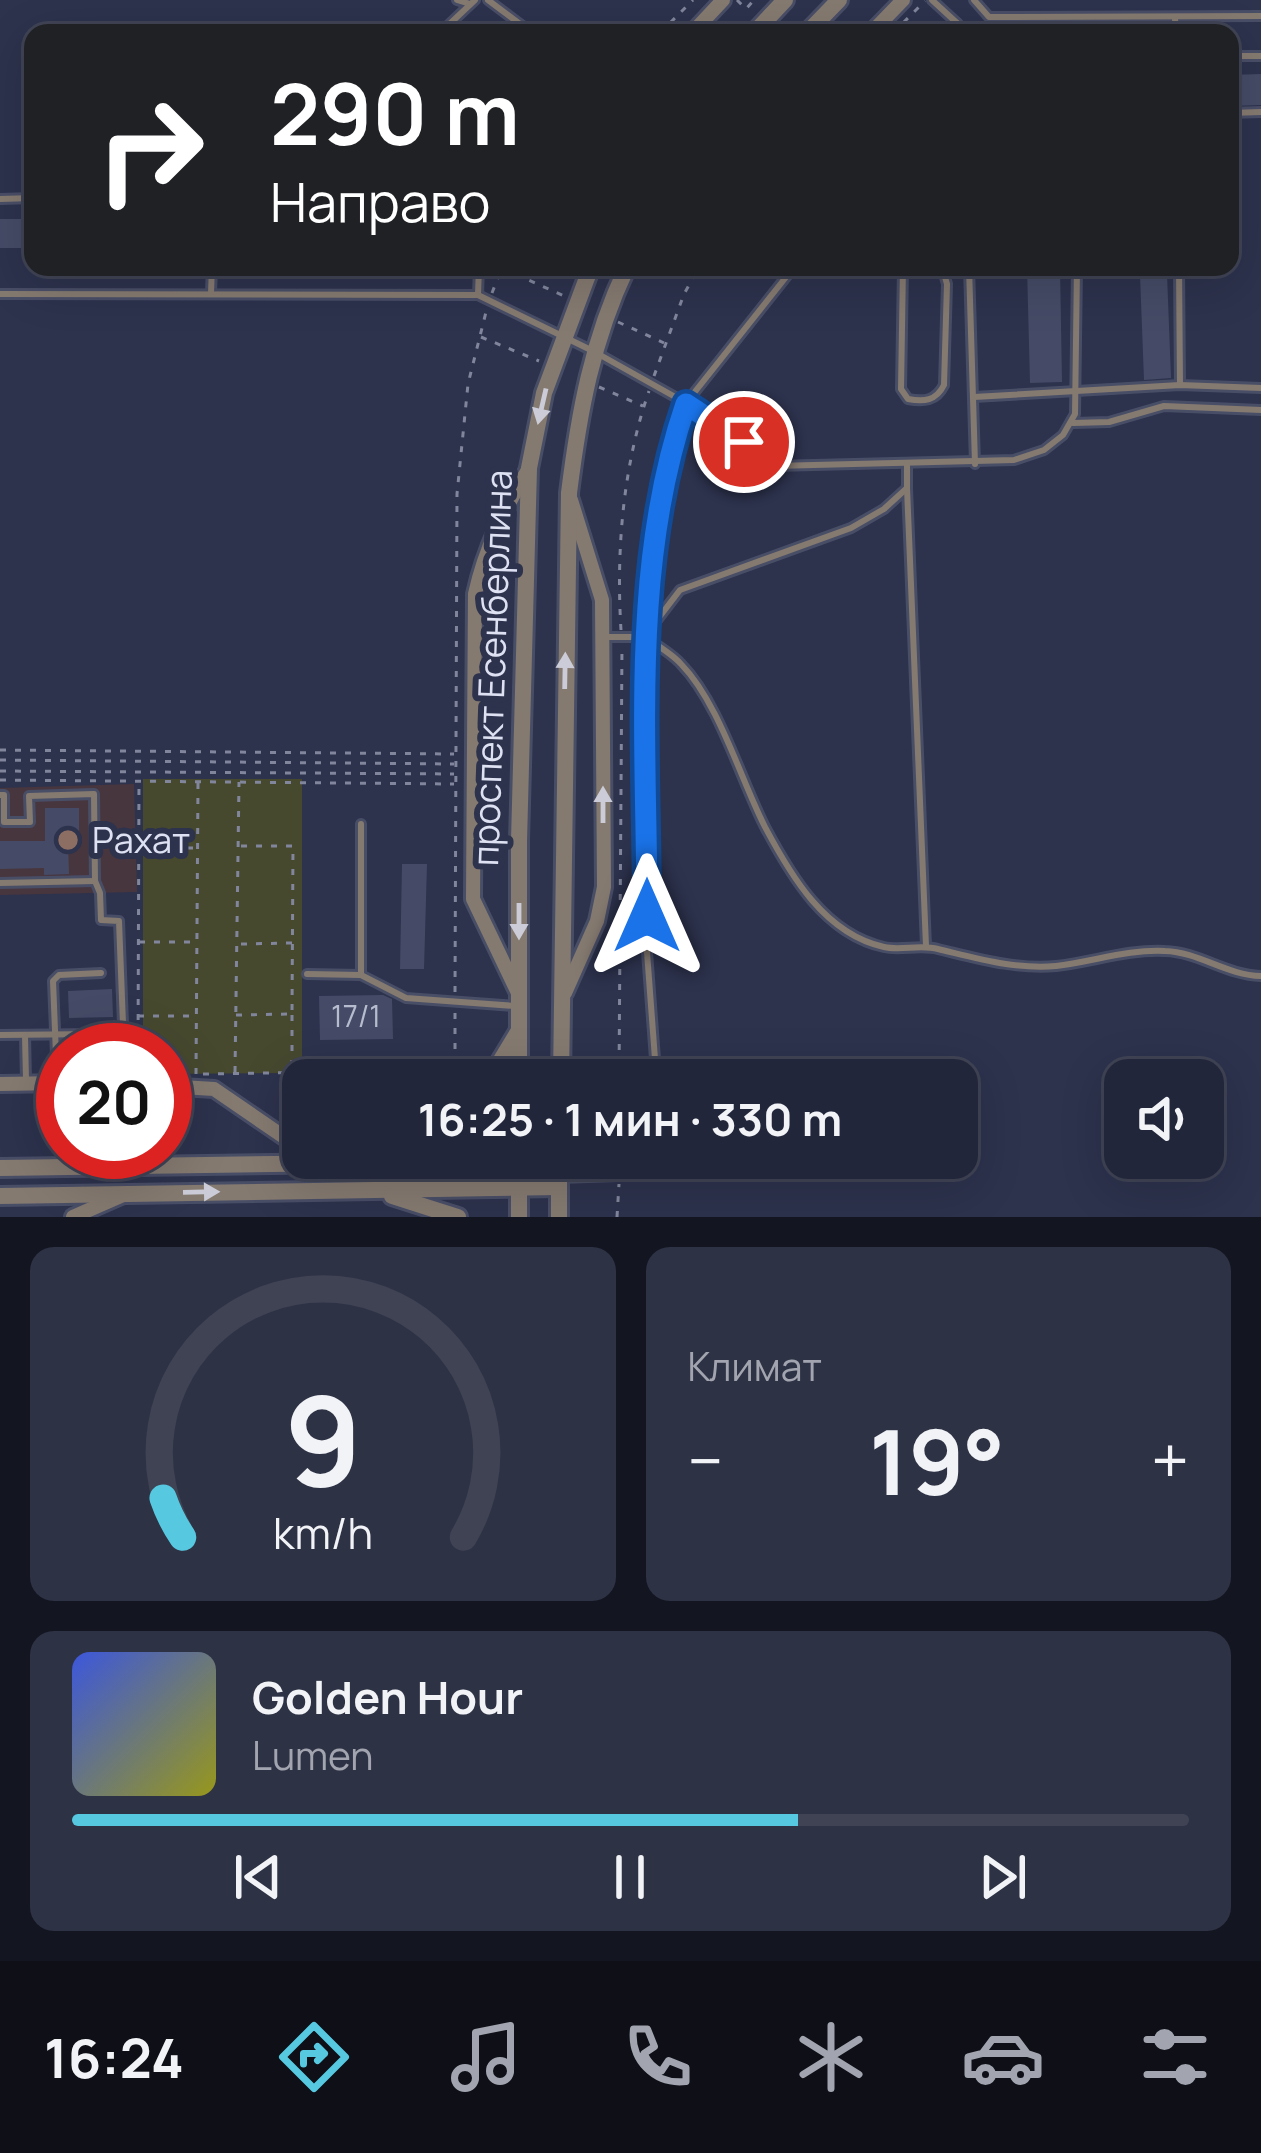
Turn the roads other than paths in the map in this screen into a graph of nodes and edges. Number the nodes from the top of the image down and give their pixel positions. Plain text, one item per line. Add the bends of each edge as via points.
1 (457, 0) edge
2 (488, 0) edge
3 (723, 0) edge
4 (785, 0) edge
5 (839, 0) edge
6 (903, 0) edge
7 (929, 0) edge
8 (974, 0) edge
9 (473, 2) edge
10 (1261, 16) edge
11 (1175, 19) junction
12 (957, 23) edge
13 (450, 24) edge
14 (520, 24) edge
15 (700, 24) edge
16 (762, 24) edge
17 (816, 24) edge
18 (880, 24) edge
19 (1175, 24) edge
20 (212, 276) edge
21 (479, 276) edge
22 (587, 276) edge
23 (623, 276) edge
24 (787, 276) edge
25 (903, 276) edge
26 (945, 276) edge
27 (969, 276) edge
28 (1076, 276) edge
29 (1179, 276) edge
30 (0, 294) edge
31 (211, 294) junction
32 (478, 295) junction
33 (563, 338) junction
34 (593, 351) junction
35 (1180, 385) junction
36 (1261, 388) edge
37 (1076, 389) junction
38 (974, 397) junction
39 (686, 404) junction
40 (1261, 410) edge
41 (1073, 423) junction
42 (975, 464) junction
43 (907, 465) junction
44 (529, 468) junction
45 (907, 488) junction
46 (569, 493) junction
47 (602, 637) junction
48 (644, 637) junction
49 (0, 795) edge
50 (361, 824) dead end
51 (95, 881) junction
52 (0, 883) edge
53 (926, 946) junction
54 (101, 973) dead end
55 (307, 974) dead end
56 (361, 975) junction
57 (1261, 976) edge
58 (562, 998) junction
59 (518, 1000) junction
60 (55, 1023) edge
61 (123, 1023) edge
62 (518, 1031) junction
63 (0, 1035) edge
64 (26, 1036) junction
65 (36, 1036) edge
66 (501, 1059) edge
67 (519, 1059) edge
68 (561, 1059) edge
69 (655, 1059) edge
70 (0, 1084) edge
71 (26, 1084) junction
72 (36, 1084) edge
73 (192, 1088) edge
74 (282, 1136) edge
75 (282, 1161) edge
76 (0, 1168) edge
77 (519, 1179) edge
78 (538, 1179) edge
79 (559, 1179) edge
80 (519, 1186) junction
81 (350, 1189) junction
82 (126, 1194) junction
83 (0, 1196) edge
84 (73, 1217) edge
85 (458, 1217) edge
86 (520, 1217) edge
87 (559, 1217) edge

1 - 9 lane
2 - 14 lane
3 - 15 street
4 - 16 street
5 - 17 street
6 - 18 street
7 - 12 lane
8 - 11 lane via 989,17
9 - 13 lane
10 - 11 lane
11 - 19 lane
20 - 31 lane
21 - 32 lane
22 - 33 street, проспект Есенберлина
23 - 34 street, проспект Есенберлина
24 - 39 lane
25 - 26 lane via 901,389 923,402 944,385
27 - 38 lane
28 - 37 lane
29 - 35 lane
30 - 31 lane
31 - 32 lane
32 - 33 lane
33 - 34 lane
33 -> 44 street, проспект Есенберлина
34 - 39 lane
34 - 46 street, проспект Есенберлина
35 - 36 lane
35 - 37 lane
37 - 38 lane
37 - 41 lane
38 - 42 lane
39 - 43 lane via 774,466
39 - 48 lane via 668,455
40 - 41 lane via 1164,406
41 - 42 lane via 1044,450
42 - 43 lane
43 - 45 lane
44 -> 59 street, проспект Есенберлина
44 - 59 street via 475,594 473,898
45 - 48 lane via 851,528 680,590
45 - 53 lane
46 - 47 street via 602,599
58 -> 46 street, проспект Есенберлина
47 - 48 lane
58 -> 47 street via 604,887
48 - 53 lane via 683,665 812,902 830,920 886,947
48 - 69 lane
49 - 51 lane via 4,822 30,821 29,796 94,794
50 - 56 lane
51 - 52 lane
51 - 61 lane via 101,920 119,921
53 - 57 lane via 1051,967 1164,950
54 - 60 lane via 53,981
55 - 56 lane
56 - 59 lane via 406,998
58 - 68 street, проспект Есенберлина
59 - 62 street, проспект Есенберлина
62 - 66 street
62 - 67 street, проспект Есенберлина
63 - 64 lane
64 - 65 lane
64 - 71 lane
70 - 71 street
71 - 72 street
73 - 74 street via 214,1089
75 - 76 street
77 - 80 street
78 - 80 street
79 - 87 street
80 - 81 street
80 - 86 street
82 -> 81 street
81 - 85 street
82 - 83 street
82 - 84 street

